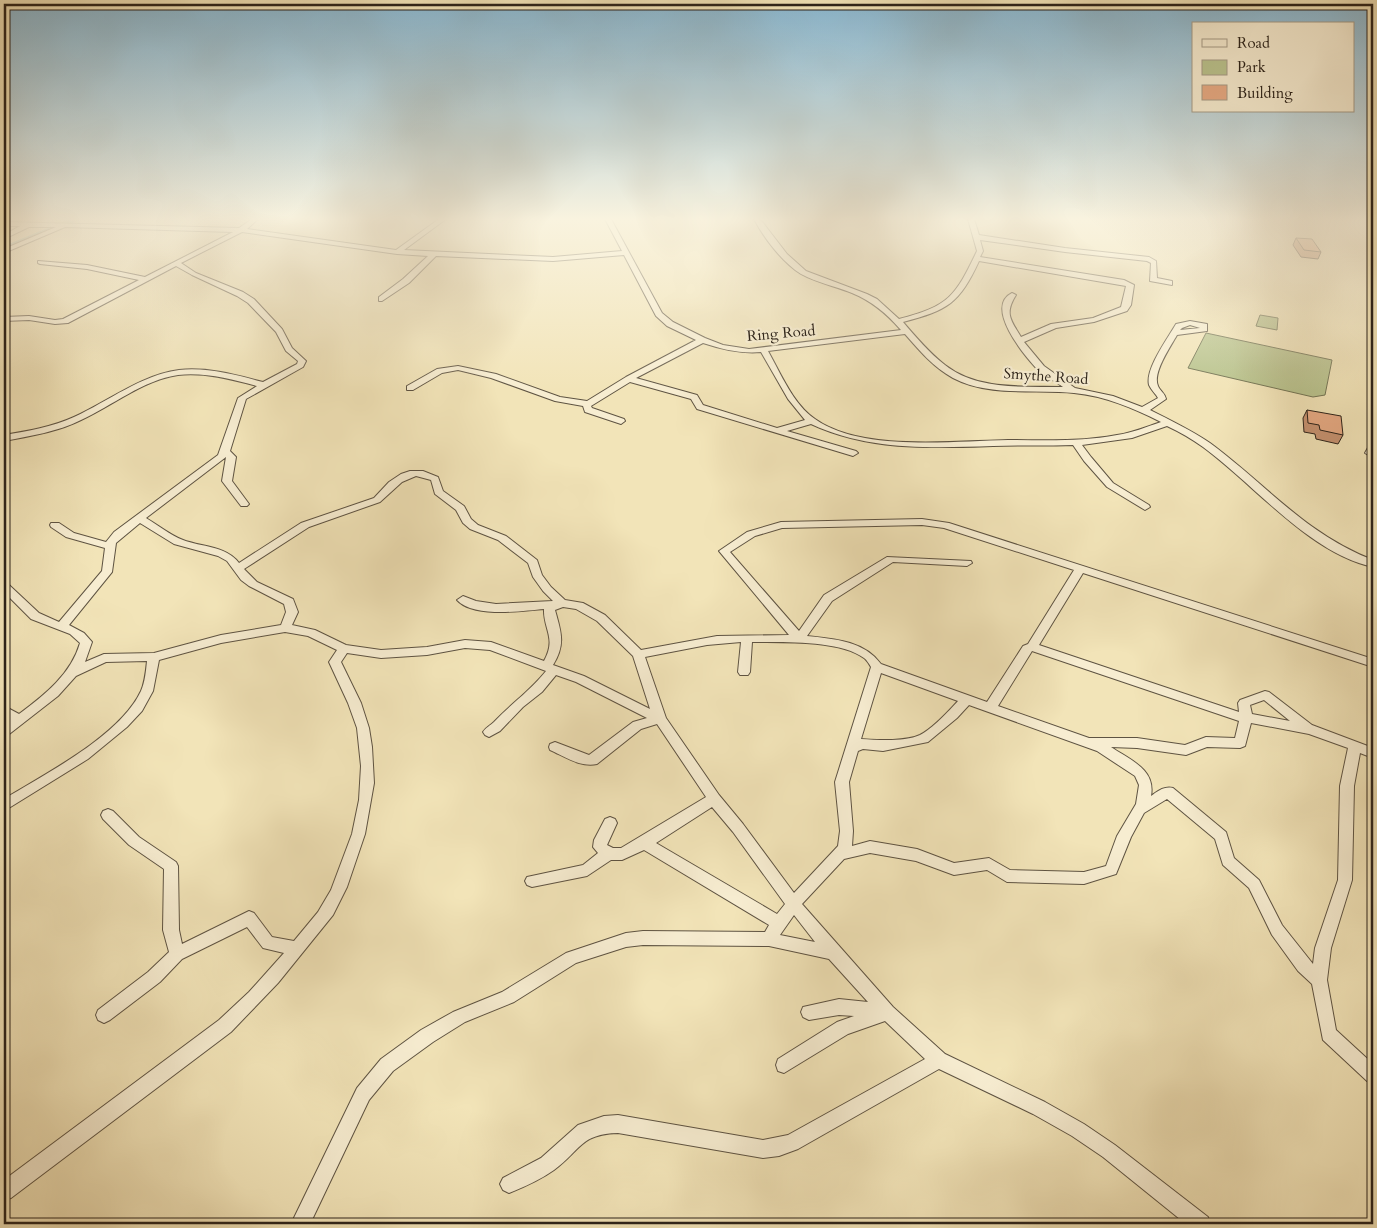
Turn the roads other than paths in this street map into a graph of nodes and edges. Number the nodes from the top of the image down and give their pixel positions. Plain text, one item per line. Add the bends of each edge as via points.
1 (133, 276) edge
2 (151, 276) edge
3 (199, 276) edge
4 (412, 276) edge
5 (637, 276) edge
6 (817, 276) edge
7 (967, 276) edge
8 (1085, 276) edge
9 (1153, 276) edge
10 (146, 279) junction
11 (1169, 283) dead end
12 (1012, 295) dead end
13 (382, 299) dead end
14 (4, 319) edge
15 (899, 321) junction
16 (908, 331) junction
17 (1175, 333) dead end
18 (702, 340) junction
19 (1019, 341) junction
20 (764, 351) junction
21 (629, 379) junction
22 (264, 385) junction
23 (410, 388) dead end
24 (1074, 390) junction
25 (589, 404) junction
26 (1143, 410) junction
27 (621, 421) dead end
28 (812, 421) junction
29 (1168, 422) junction
30 (777, 432) junction
31 (4, 438) edge
32 (1076, 442) junction
33 (225, 451) junction
34 (853, 453) dead end
35 (244, 504) dead end
36 (1145, 507) dead end
37 (140, 518) junction
38 (55, 525) dead end
39 (110, 546) junction
40 (967, 563) dead end
41 (1373, 564) edge
42 (239, 568) junction
43 (1081, 568) junction
44 (4, 586) edge
45 (463, 600) dead end
46 (558, 604) junction
47 (63, 625) junction
48 (285, 628) junction
49 (747, 638) junction
50 (800, 639) junction
51 (1032, 647) junction
52 (344, 649) junction
53 (638, 654) junction
54 (154, 657) junction
55 (1373, 663) edge
56 (877, 667) junction
57 (549, 668) junction
58 (74, 672) junction
59 (744, 672) dead end
60 (967, 699) junction
61 (990, 708) junction
62 (4, 710) edge
63 (1246, 718) junction
64 (660, 719) junction
65 (19, 720) junction
66 (1312, 730) junction
67 (4, 732) edge
68 (489, 732) dead end
69 (1084, 741) junction
70 (1355, 745) junction
71 (555, 747) dead end
72 (851, 748) junction
73 (1373, 753) edge
74 (714, 799) junction
75 (4, 806) edge
76 (1142, 806) junction
77 (108, 815) dead end
78 (610, 823) dead end
79 (644, 843) junction
80 (608, 854) junction
81 (838, 855) junction
82 (532, 881) dead end
83 (794, 905) junction
84 (779, 923) junction
85 (769, 939) junction
86 (297, 948) junction
87 (834, 953) junction
88 (177, 954) junction
89 (1319, 980) junction
90 (809, 1012) dead end
91 (887, 1012) junction
92 (104, 1015) dead end
93 (939, 1060) junction
94 (784, 1065) dead end
95 (1373, 1075) edge
96 (509, 1184) dead end
97 (4, 1191) edge
98 (300, 1224) edge
99 (1200, 1224) edge

1 - 10 street
2 - 10 street
3 - 22 street via 251,301 279,331 289,349 301,359 300,364
4 - 13 street
5 - 18 street, Ring Road via 659,314 670,324
6 - 15 street, Smythe Road via 859,292
7 - 15 street via 955,298 946,306
8 - 19 street via 1130,285 1124,310 1100,319 1054,326
9 - 11 street via 1153,279
10 - 14 street via 65,321
12 - 19 street via 1005,315
15 - 16 street, Smythe Road
16 - 20 street, Ring Road
16 - 24 street, Smythe Road via 948,372 971,382 1012,388
17 - 26 street via 1157,364 1153,378 1162,400
18 - 20 street, Ring Road via 737,350
18 - 21 street
19 - 24 street via 1041,368
20 - 28 street via 796,405
21 - 25 street
21 - 30 street via 694,397 700,408
22 - 31 street via 227,376 176,373 59,427
22 - 33 street via 242,398
23 - 25 street via 440,372 458,368 558,399
24 - 26 street, Smythe Road via 1109,397
25 - 27 street via 588,410
26 - 29 street, Smythe Road
28 - 30 street
28 - 32 street via 842,434 891,442
29 - 32 street via 1132,434
29 - 41 street, Smythe Road via 1206,445 1300,524
30 - 34 street
32 - 36 street via 1110,484
33 - 35 street via 231,458 227,481
33 - 37 street via 214,464
37 - 39 street via 118,534
37 - 42 street via 178,542 222,554
38 - 39 street via 70,535
39 - 47 street via 107,572
40 - 50 street via 891,559 828,598
42 - 46 street via 294,530 382,498 388,488 409,474 420,472 435,479 438,492 460,508 474,527 502,538 533,562
42 - 48 street via 253,584 289,602 292,612
43 - 50 street via 932,523 781,525 751,534 724,551
43 - 51 street
43 - 55 street
44 - 47 street via 36,616
45 - 46 street via 473,606 494,608
46 - 53 street via 579,606 601,618
46 - 57 street via 550,610 557,641
47 - 58 street via 86,642 85,652
48 - 52 street via 311,633
48 - 54 street via 221,639
49 - 50 street
49 - 53 street
49 - 59 street
50 - 56 street via 846,645 868,654
51 - 61 street
51 - 63 street
52 - 57 street via 381,654 476,644 491,646
52 - 86 street via 335,662 363,727 368,794 358,838 335,897
53 - 64 street
54 - 58 street via 104,658
54 - 75 street via 146,692 135,711 114,732
56 - 60 street
56 - 72 street
57 - 64 street via 580,679
57 - 68 street via 538,689
58 - 65 street
60 - 61 street
60 - 72 street via 923,739 883,746 862,744
61 - 69 street
62 - 65 street
63 - 66 street
63 - 66 street via 1244,703 1265,695
63 - 69 street via 1240,743 1206,742 1186,750 1137,743
64 - 71 street via 637,725 592,760
64 - 74 street
65 - 67 street
66 - 70 street
69 - 76 street via 1102,748 1140,773 1146,785
70 - 73 street
70 - 89 street via 1347,786 1345,880 1323,948
72 - 81 street via 841,798 845,846
74 - 79 street
74 - 83 street
76 - 81 street via 1124,836 1110,870 1084,878 1007,876 989,864 954,869 917,854 870,847
76 - 89 street via 1168,792 1221,836 1228,861 1254,884 1277,930
77 - 88 street via 134,841 171,866 171,930
78 - 80 street via 600,846
79 - 80 street via 615,856
79 - 84 street
80 - 82 street via 587,870
81 - 83 street
83 - 84 street
83 - 87 street
84 - 85 street
85 - 87 street
85 - 98 street via 626,940 571,958 508,996 459,1016 387,1065 363,1094
86 - 88 street via 268,943 249,918
86 - 97 street via 264,989 225,1026
87 - 91 street
88 - 92 street via 154,977
89 - 95 street via 1329,1034
90 - 91 street via 839,1007
91 - 93 street
91 - 94 street via 843,1028
93 - 96 street via 792,1143 762,1149 601,1123 574,1138 547,1164
93 - 99 street via 1078,1130

